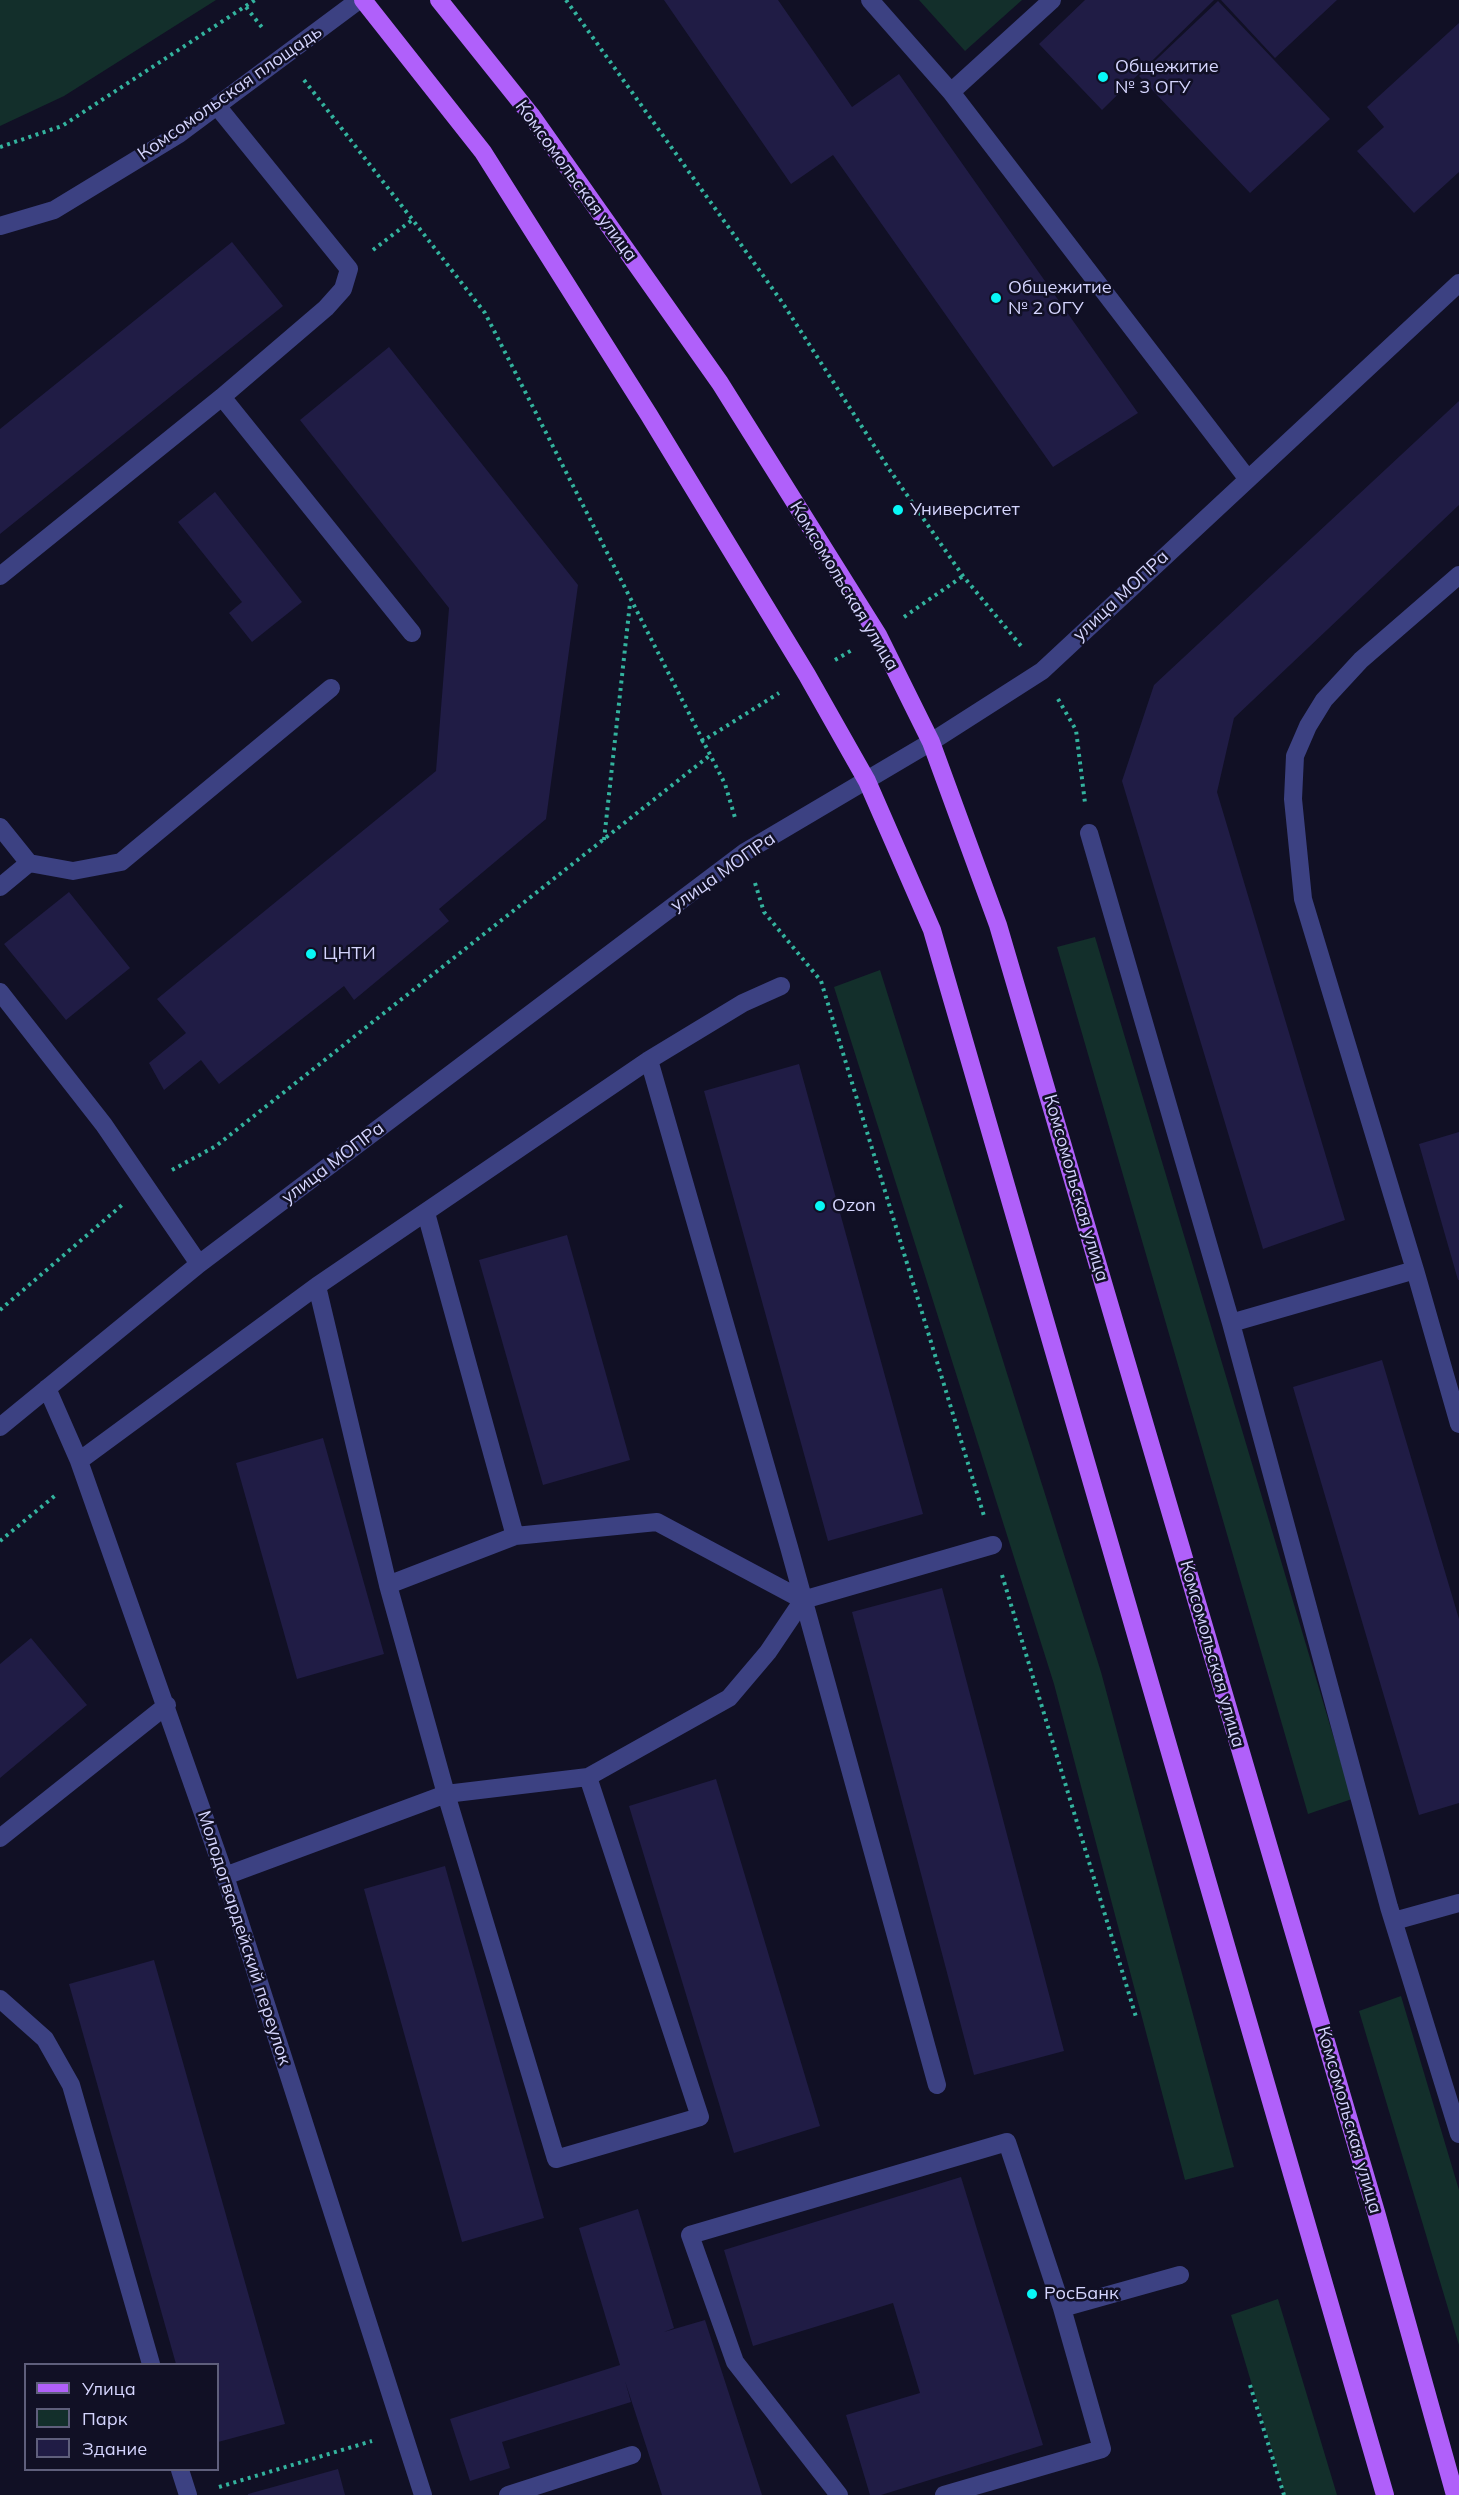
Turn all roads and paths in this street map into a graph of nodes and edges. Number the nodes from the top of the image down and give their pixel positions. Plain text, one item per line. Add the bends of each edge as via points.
1 (255, 0) edge
2 (361, 0) edge
3 (439, 0) edge
4 (566, 0) edge
5 (870, 0) edge
6 (1052, 0) edge
7 (951, 92) junction
8 (218, 106) junction
9 (0, 147) edge
10 (412, 220) dead end
11 (0, 225) edge
12 (349, 269) junction
13 (1459, 283) edge
14 (222, 397) junction
15 (1247, 478) junction
16 (1459, 575) edge
17 (0, 576) edge
18 (631, 601) dead end
19 (412, 633) dead end
20 (1042, 671) junction
21 (331, 688) dead end
22 (931, 742) junction
23 (709, 756) dead end
24 (867, 781) junction
25 (0, 827) edge
26 (1089, 833) joint
27 (604, 841) junction
28 (29, 863) junction
29 (0, 887) edge
30 (781, 986) dead end
31 (0, 992) edge
32 (649, 1060) junction
33 (147, 1184) junction
34 (426, 1213) junction
35 (199, 1264) junction
36 (1416, 1270) junction
37 (317, 1286) junction
38 (0, 1310) edge
39 (1231, 1323) junction
40 (47, 1388) junction
41 (1459, 1424) edge
42 (0, 1427) edge
43 (81, 1467) junction
44 (515, 1536) junction
45 (0, 1541) edge
46 (993, 1545) dead end
47 (388, 1585) junction
48 (803, 1600) junction
49 (167, 1705) junction
50 (588, 1777) junction
51 (446, 1794) junction
52 (0, 1838) edge
53 (225, 1876) junction
54 (1459, 1903) edge
55 (1394, 1921) junction
56 (0, 1999) edge
57 (937, 2085) dead end
58 (1459, 2134) edge
59 (1180, 2275) dead end
60 (1062, 2308) junction
61 (151, 2363) edge
62 (1250, 2385) dead end
63 (403, 2432) junction
64 (632, 2455) dead end
65 (181, 2471) edge
66 (214, 2488) dead end
67 (188, 2495) edge
68 (423, 2495) edge
69 (508, 2495) edge
70 (839, 2495) edge
71 (944, 2495) edge
72 (1284, 2495) edge
73 (1385, 2495) edge
74 (1455, 2495) edge

1 - 9 path via 62,126
2 - 8 street, Комсомольская площадь
2 - 24 main road via 483,152 656,425
3 - 22 main road, Комсомольская улица via 531,116 720,383 878,635
4 - 20 path via 782,302 889,470 963,576
5 - 7 street
6 - 7 street
7 - 15 street
8 - 11 street, Комсомольская площадь via 54,210
8 - 12 street
10 - 12 path
12 - 14 street via 343,289 326,308
13 - 15 street, улица МОПРа
14 - 17 street
14 - 19 street
15 - 20 street, улица МОПРа
16 - 36 street via 1353,668 1324,700 1295,756 1293,800 1304,899
18 - 27 path
20 - 22 street, улица МОПРа
20 - 26 path via 1076,730
21 - 28 street via 121,862 74,871
22 - 24 street, улица МОПРа
22 - 74 main road, Комсомольская улица via 998,925 1376,2212
23 - 27 path
24 - 35 street, улица МОПРа via 745,852
24 - 73 main road via 932,930
25 - 28 street
26 - 39 street
27 - 33 path via 216,1146
28 - 29 street
30 - 32 street via 743,1003
31 - 33 street
32 - 34 street
32 - 48 street
33 - 35 street
33 - 38 path
34 - 37 street
34 - 44 street
35 - 40 street, улица МОПРа
36 - 39 street
36 - 41 street
37 - 43 street
37 - 47 street
39 - 55 street
40 - 42 street, улица МОПРа
40 - 43 street, Молодогвардейский переулок
43 - 45 path
43 - 49 street, Молодогвардейский переулок
44 - 47 street
44 - 48 street via 657,1522
46 - 48 street
47 - 51 street
48 - 50 street via 768,1652 729,1698
48 - 57 street
49 - 52 street
49 - 53 street, Молодогвардейский переулок
50 - 51 street
50 - 51 street via 700,2116 556,2159
51 - 53 street
53 - 63 street, Молодогвардейский переулок
54 - 55 street
55 - 58 street
56 - 61 street via 45,2039 71,2085
59 - 60 street
60 - 70 street via 1008,2142 690,2235 735,2362
60 - 71 street via 1102,2449
62 - 72 path
63 - 66 path
63 - 68 street, Молодогвардейский переулок
64 - 69 street
65 - 67 street

